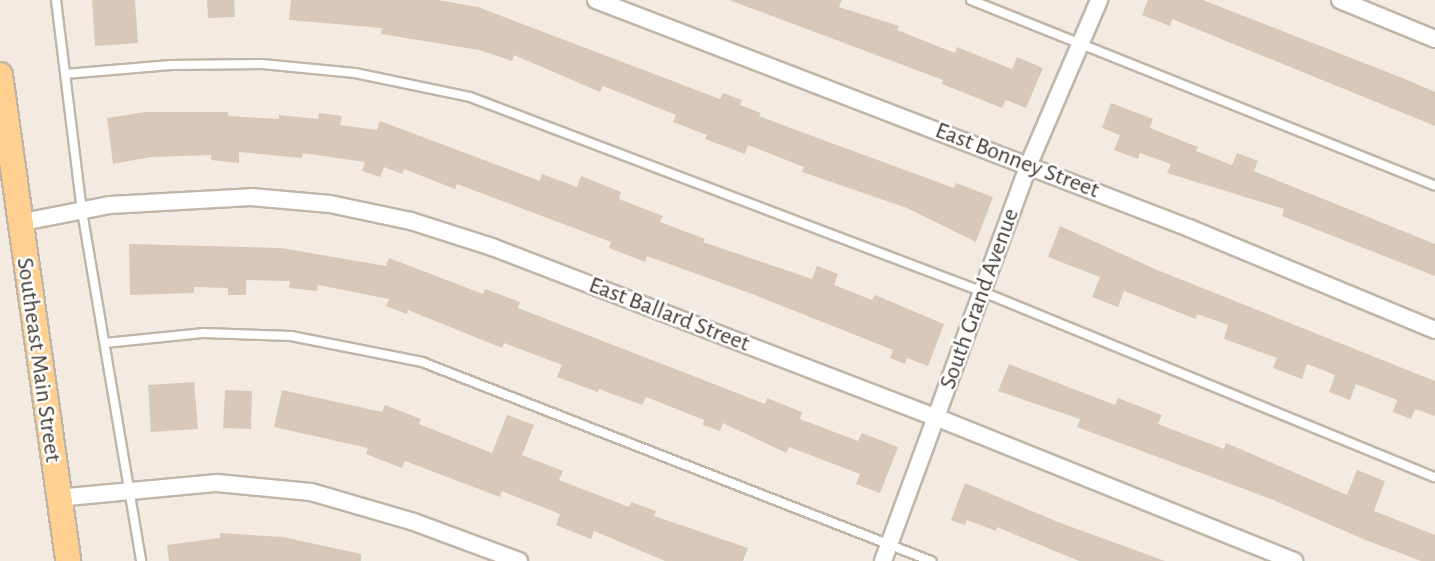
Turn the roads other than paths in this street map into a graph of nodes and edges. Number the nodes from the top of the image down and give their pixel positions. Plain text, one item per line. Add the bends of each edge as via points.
1 (56, 0) edge
2 (596, 0) edge
3 (971, 0) edge
4 (1099, 0) edge
5 (1340, 0) edge
6 (1435, 39) edge
7 (1080, 43) junction
8 (65, 74) junction
9 (0, 75) edge
10 (1028, 166) junction
11 (1435, 186) edge
12 (82, 211) junction
13 (18, 223) junction
14 (983, 292) junction
15 (1435, 330) edge
16 (104, 344) junction
17 (938, 418) junction
18 (1435, 477) edge
19 (130, 489) junction
20 (57, 498) junction
21 (890, 544) junction
22 (68, 561) edge
23 (141, 561) edge
24 (519, 561) edge
25 (883, 561) edge
26 (931, 561) edge
27 (1294, 561) edge

1 - 8 lane
2 - 10 street, East Bonney Street
3 - 7 lane
4 - 7 street, South Grand Avenue
5 - 6 street
7 - 10 street, South Grand Avenue
7 - 11 lane
8 - 12 lane
8 - 14 lane via 171,65 262,64 421,85 527,117
9 - 13 main road, Southeast Main Street
10 - 14 street, South Grand Avenue
10 - 15 street, East Bonney Street
12 - 13 street, East Ballard Street
12 - 16 lane
12 - 17 street, East Ballard Street via 180,198 251,197 330,204 411,221 492,247
13 - 20 main road, Southeast Main Street
14 - 17 street, South Grand Avenue
14 - 18 lane
16 - 19 lane
16 - 21 lane via 204,333 291,336 422,362
17 - 21 street, South Grand Avenue
17 - 27 street, East Ballard Street
19 - 20 street
19 - 23 lane
19 - 24 street via 217,483 311,492 414,522
20 - 22 main road, Southeast Main Street
21 - 25 street, South Grand Avenue
21 - 26 lane

